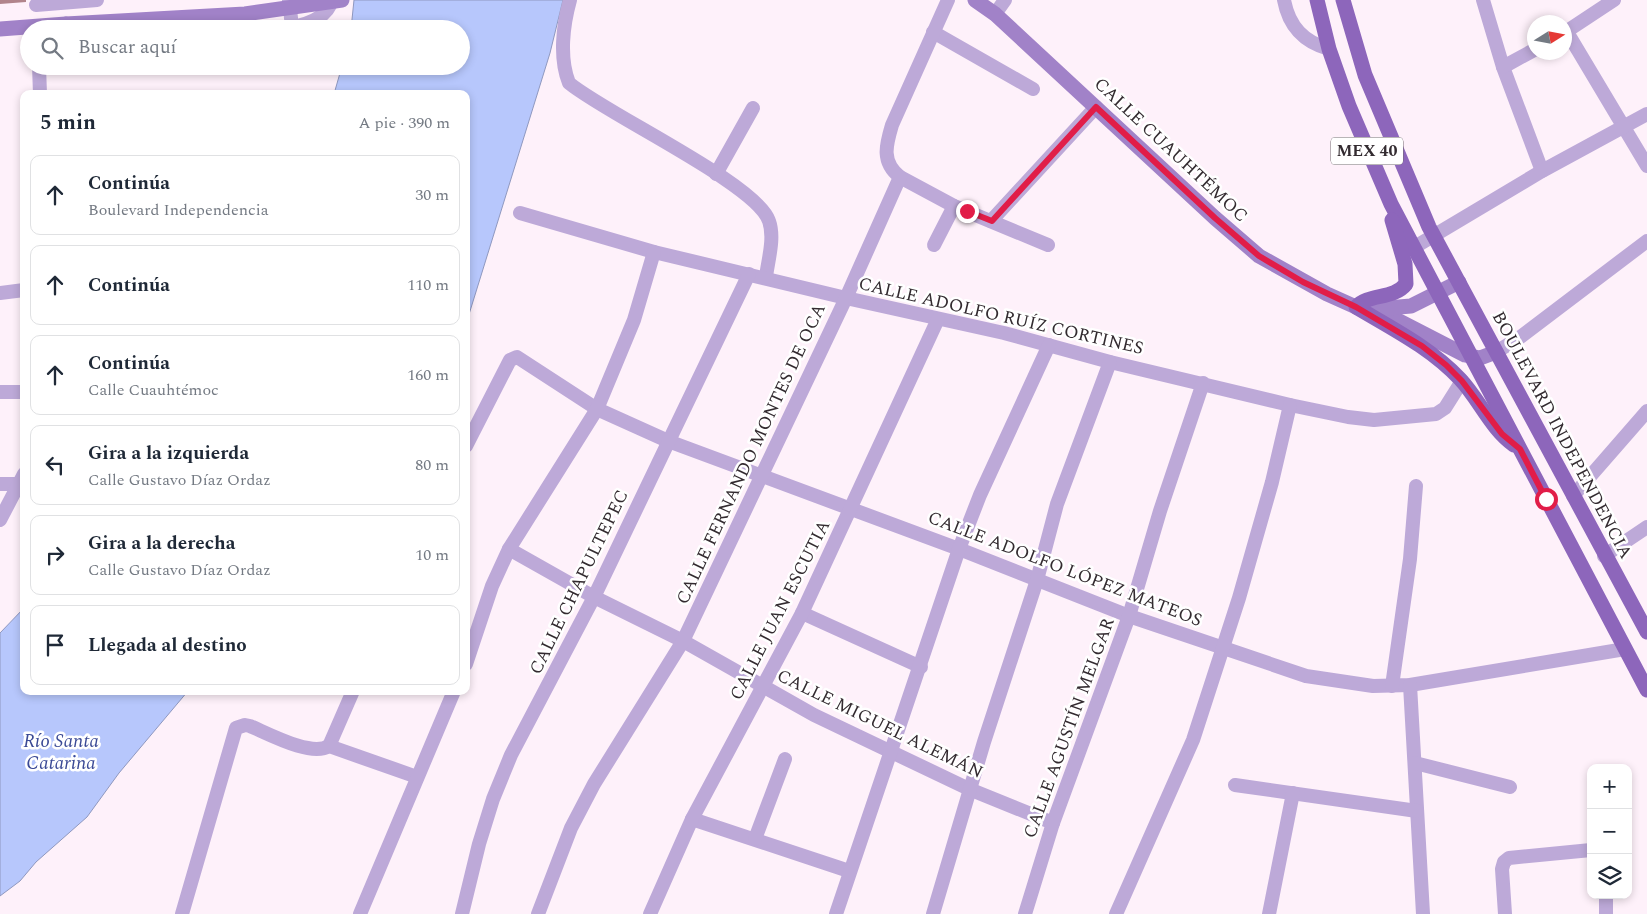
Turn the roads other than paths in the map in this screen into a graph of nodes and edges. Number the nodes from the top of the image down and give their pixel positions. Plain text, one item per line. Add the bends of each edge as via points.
1 (97, 0) edge
2 (289, 0) edge
3 (337, 0) edge
4 (570, 0) edge
5 (948, 0) edge
6 (974, 0) edge
7 (1006, 0) edge
8 (1284, 0) edge
9 (1317, 0) edge
10 (1343, 0) edge
11 (1483, 0) edge
12 (1614, 0) edge
13 (35, 2) edge
14 (995, 14) junction
15 (36, 20) edge
16 (138, 20) edge
17 (286, 20) edge
18 (307, 20) edge
19 (20, 28) edge
20 (1572, 28) edge
21 (0, 29) edge
22 (933, 32) junction
23 (1572, 42) edge
24 (1329, 49) junction
25 (1527, 54) edge
26 (1503, 67) junction
27 (39, 75) edge
28 (40, 90) edge
29 (1033, 90) dead end
30 (1096, 107) junction
31 (753, 108) dead end
32 (1647, 114) edge
33 (1622, 128) junction
34 (1647, 166) edge
35 (1542, 171) junction
36 (716, 174) junction
37 (900, 177) junction
38 (1391, 204) junction
39 (954, 206) junction
40 (520, 213) dead end
41 (992, 221) junction
42 (1434, 235) junction
43 (1647, 240) edge
44 (934, 245) dead end
45 (1048, 245) dead end
46 (1413, 248) junction
47 (654, 252) junction
48 (749, 274) junction
49 (766, 277) junction
50 (1459, 282) junction
51 (20, 290) edge
52 (0, 293) edge
53 (1438, 293) junction
54 (846, 298) junction
55 (1356, 307) junction
56 (938, 319) junction
57 (1049, 345) junction
58 (1496, 352) junction
59 (1474, 358) junction
60 (1110, 362) junction
61 (1462, 381) junction
62 (1203, 383) junction
63 (0, 392) edge
64 (20, 392) edge
65 (1290, 405) junction
66 (597, 409) junction
67 (1647, 411) edge
68 (470, 438) edge
69 (668, 441) junction
70 (1520, 449) junction
71 (761, 477) junction
72 (20, 479) edge
73 (20, 481) edge
74 (0, 484) edge
75 (1416, 486) dead end
76 (1573, 496) junction
77 (852, 509) junction
78 (0, 520) edge
79 (1647, 527) edge
80 (959, 548) junction
81 (509, 549) junction
82 (1604, 556) junction
83 (1037, 580) junction
84 (594, 597) junction
85 (802, 613) junction
86 (1129, 616) junction
87 (473, 625) edge
88 (1647, 632) edge
89 (470, 642) edge
90 (683, 642) junction
91 (1223, 648) junction
92 (1625, 649) junction
93 (921, 667) junction
94 (1392, 686) junction
95 (1410, 686) junction
96 (763, 688) junction
97 (1647, 690) edge
98 (351, 695) edge
99 (452, 695) edge
100 (329, 746) junction
101 (890, 753) junction
102 (785, 759) dead end
103 (1415, 763) junction
104 (416, 777) junction
105 (1235, 785) dead end
106 (1510, 787) dead end
107 (969, 789) junction
108 (1293, 793) junction
109 (1417, 811) junction
110 (692, 819) junction
111 (1053, 824) junction
112 (755, 838) junction
113 (1587, 850) edge
114 (849, 871) junction
115 (1606, 899) edge
116 (182, 914) edge
117 (360, 914) edge
118 (462, 914) edge
119 (538, 914) edge
120 (650, 914) edge
121 (836, 914) edge
122 (933, 914) edge
123 (1025, 914) edge
124 (1116, 914) edge
125 (1269, 914) edge
126 (1423, 914) edge
127 (1505, 914) edge
128 (1606, 914) edge

1 - 13 street
2 - 17 street
3 - 16 street, bridge via 246,14
3 - 18 street via 321,15
4 - 36 street via 563,34 569,83
5 - 22 street
6 - 14 street, CALLE CUAUHTÉMOC
7 - 14 street
8 - 24 street via 1297,32 1304,39
9 - 24 main road, MEX 40
10 - 42 main road, MEX 40 via 1372,93
11 - 26 street
12 - 20 street
13 - 15 street
14 - 30 street, CALLE CUAUHTÉMOC
19 - 21 street
22 - 29 street
22 - 37 street via 887,143 888,164
23 - 33 street
24 - 38 main road, MEX 40 via 1349,106
25 - 26 street
26 - 35 street
27 - 28 street
30 - 41 street
30 - 55 street, CALLE CUAUHTÉMOC via 1259,256 1303,282
31 - 36 street
32 - 33 street
33 - 34 street
33 - 35 street
35 - 42 street
36 - 49 street via 766,213 772,235
37 - 39 street
37 - 54 street, CALLE FERNANDO MONTES DE OCA
38 - 46 main road, MEX 40
38 - 55 main road via 1394,230 1406,269 1406,284 1396,292 1362,302
39 - 41 street
39 - 44 street
40 - 47 street, CALLE ADOLFO RUÍZ CORTINES
41 - 45 street
42 - 46 street
42 - 50 main road, MEX 40
43 - 58 street
46 - 53 main road, MEX 40
47 - 48 street, CALLE ADOLFO RUÍZ CORTINES
47 - 66 street via 634,320
48 - 49 street, CALLE ADOLFO RUÍZ CORTINES
48 - 69 street, CALLE CHAPULTEPEC
49 - 54 street, CALLE ADOLFO RUÍZ CORTINES
50 - 53 street
50 - 58 main road, BOULEVARD INDEPENDENCIA / MEX 40
51 - 52 street
53 - 55 street via 1420,303 1398,309
53 - 59 main road, MEX 40
54 - 56 street, CALLE ADOLFO RUÍZ CORTINES
54 - 71 street, CALLE FERNANDO MONTES DE OCA
55 - 59 street, CALLE CUAUHTÉMOC via 1398,321
55 - 61 main road via 1422,346
56 - 57 street, CALLE ADOLFO RUÍZ CORTINES
56 - 77 street, CALLE JUAN ESCUTIA
57 - 60 street, CALLE ADOLFO RUÍZ CORTINES
57 - 80 street via 980,494
58 - 59 street via 1487,358
58 - 76 main road, BOULEVARD INDEPENDENCIA / MEX 40
59 - 70 main road, MEX 40
60 - 62 street, CALLE ADOLFO RUÍZ CORTINES
60 - 83 street via 1057,504
61 - 65 street, CALLE ADOLFO RUÍZ CORTINES via 1445,408 1429,415 1374,420
61 - 70 main road via 1502,434
62 - 65 street, CALLE ADOLFO RUÍZ CORTINES
62 - 86 street, CALLE AGUSTÍN MELGAR
63 - 64 street
65 - 91 street via 1272,482
66 - 68 street, CALLE ADOLFO LÓPEZ MATEOS via 521,358 510,360
66 - 69 street, CALLE ADOLFO LÓPEZ MATEOS
66 - 81 street
67 - 76 street
69 - 71 street, CALLE ADOLFO LÓPEZ MATEOS
69 - 84 street, CALLE CHAPULTEPEC
70 - 92 main road, MEX 40
71 - 77 street, CALLE ADOLFO LÓPEZ MATEOS
71 - 90 street, CALLE FERNANDO MONTES DE OCA
72 - 74 street
73 - 78 street
75 - 94 street via 1410,559
76 - 82 main road, BOULEVARD INDEPENDENCIA / MEX 40
77 - 80 street, CALLE ADOLFO LÓPEZ MATEOS
77 - 85 street, CALLE JUAN ESCUTIA
79 - 82 street
80 - 83 street, CALLE ADOLFO LÓPEZ MATEOS
80 - 93 street
81 - 84 street, CALLE MIGUEL ALEMÁN
81 - 87 street
82 - 88 main road, BOULEVARD INDEPENDENCIA / MEX 40
83 - 86 street, CALLE ADOLFO LÓPEZ MATEOS
83 - 107 street
84 - 90 street, CALLE MIGUEL ALEMÁN
84 - 118 street, CALLE CHAPULTEPEC via 511,755 478,844
85 - 93 street
85 - 96 street, CALLE JUAN ESCUTIA
86 - 91 street, CALLE ADOLFO LÓPEZ MATEOS
86 - 111 street, CALLE AGUSTÍN MELGAR
87 - 89 street
90 - 96 street, CALLE MIGUEL ALEMÁN
90 - 119 street, CALLE FERNANDO MONTES DE OCA via 586,799 571,828
91 - 94 street, CALLE ADOLFO LÓPEZ MATEOS via 1306,676 1346,684
91 - 124 street via 1193,740
92 - 95 street, CALLE ADOLFO LÓPEZ MATEOS
92 - 97 main road, MEX 40
93 - 101 street
94 - 95 street, CALLE ADOLFO LÓPEZ MATEOS
95 - 103 street
96 - 101 street, CALLE MIGUEL ALEMÁN
96 - 110 street, CALLE JUAN ESCUTIA
98 - 100 street
99 - 104 street
100 - 104 street
100 - 116 street via 324,749 305,748 250,726 236,728
101 - 107 street, CALLE MIGUEL ALEMÁN
101 - 114 street
102 - 112 street
103 - 106 street
103 - 109 street
104 - 117 street
105 - 108 street
107 - 111 street, CALLE MIGUEL ALEMÁN
107 - 122 street
108 - 109 street
108 - 125 street
109 - 126 street
110 - 112 street
110 - 120 street, CALLE JUAN ESCUTIA
111 - 123 street, CALLE AGUSTÍN MELGAR
112 - 114 street
113 - 127 street via 1509,858 1502,869
114 - 121 street
115 - 128 street

